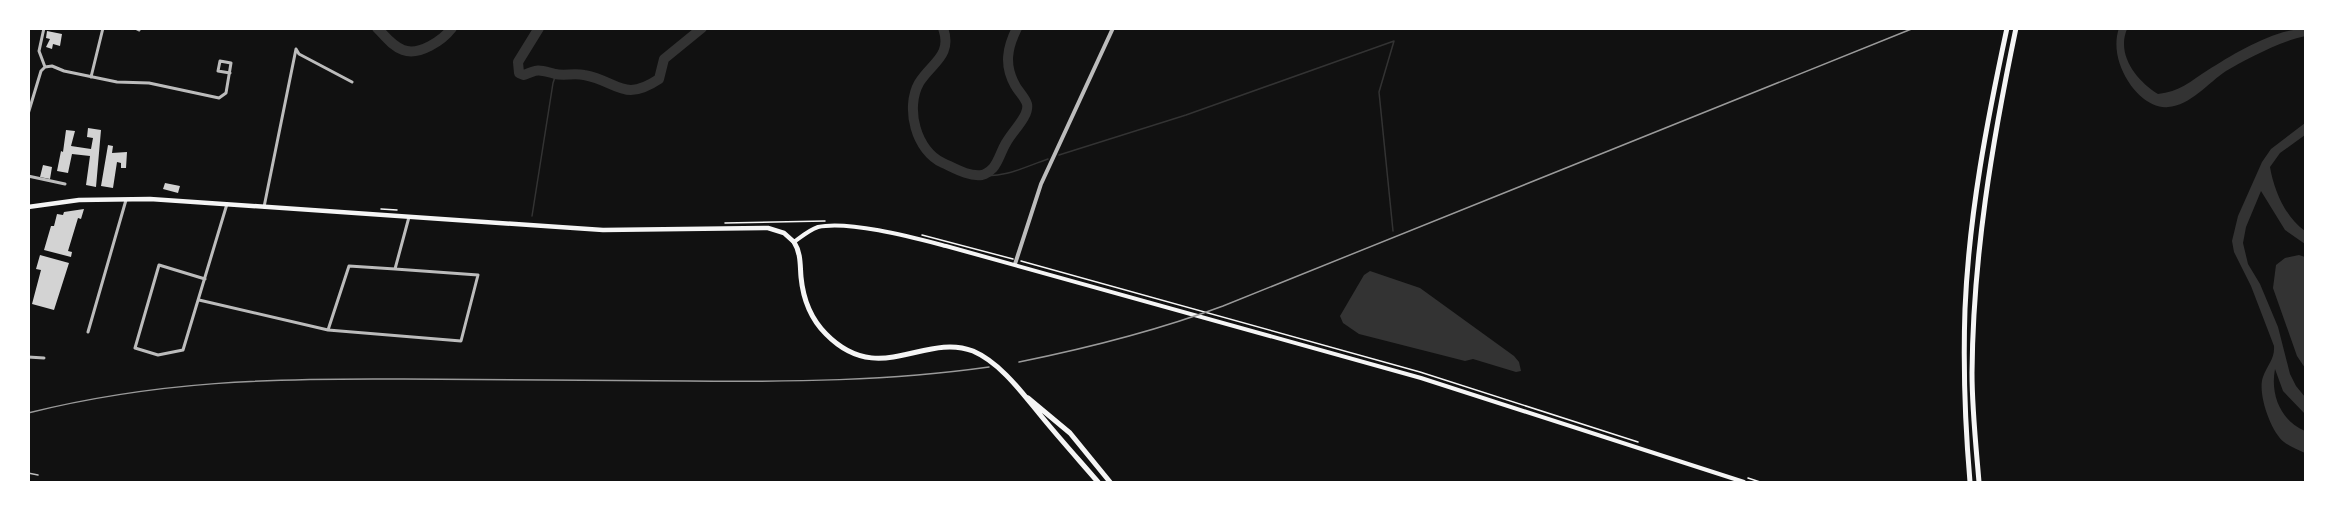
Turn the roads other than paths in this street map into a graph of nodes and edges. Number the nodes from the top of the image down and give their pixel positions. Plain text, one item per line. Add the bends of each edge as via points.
1 (44, 28) edge
2 (103, 28) edge
3 (1113, 28) edge
4 (2007, 28) edge
5 (2016, 28) edge
6 (45, 67) junction
7 (230, 73) junction
8 (91, 77) junction
9 (352, 82) dead end
10 (28, 114) edge
11 (28, 176) edge
12 (65, 184) dead end
13 (126, 198) junction
14 (228, 204) junction
15 (28, 207) edge
16 (264, 207) junction
17 (410, 217) junction
18 (794, 242) junction
19 (1015, 264) junction
20 (395, 269) junction
21 (205, 279) junction
22 (199, 300) junction
23 (328, 330) junction
24 (88, 332) dead end
25 (28, 357) edge
26 (44, 358) dead end
27 (1020, 392) junction
28 (28, 473) edge
29 (38, 475) dead end
30 (1098, 483) edge
31 (1110, 483) edge
32 (1744, 483) edge
33 (1970, 483) edge
34 (1979, 483) edge

1 - 6 street via 39,51
2 - 8 street
3 - 19 street via 1041,184
4 - 33 highway via 1978,174 1965,306 1965,423
5 - 34 highway via 1987,176 1974,307 1972,375
6 - 8 street
6 - 10 street
7 - 7 street via 218,71 220,61 231,63
7 - 8 street via 226,93 219,98 149,83
9 - 16 street via 296,49
11 - 12 street
13 - 14 main road
13 - 15 main road
13 - 24 street
14 - 16 main road
14 - 21 street
16 - 17 main road
17 - 18 main road via 614,230 768,228 780,231
17 - 20 street
18 - 19 main road via 819,227 849,228 917,239
18 - 27 highway via 800,254 807,305 822,330 837,343 856,353 882,358 945,348 971,350 994,364
19 - 32 main road via 1431,381
20 - 23 street via 349,266
20 - 23 street via 478,275 460,341
21 - 22 street
21 - 22 street via 159,265 135,348 158,355 183,350
22 - 23 street
25 - 26 street
27 - 30 highway
27 - 31 highway via 1070,433
28 - 29 lane

